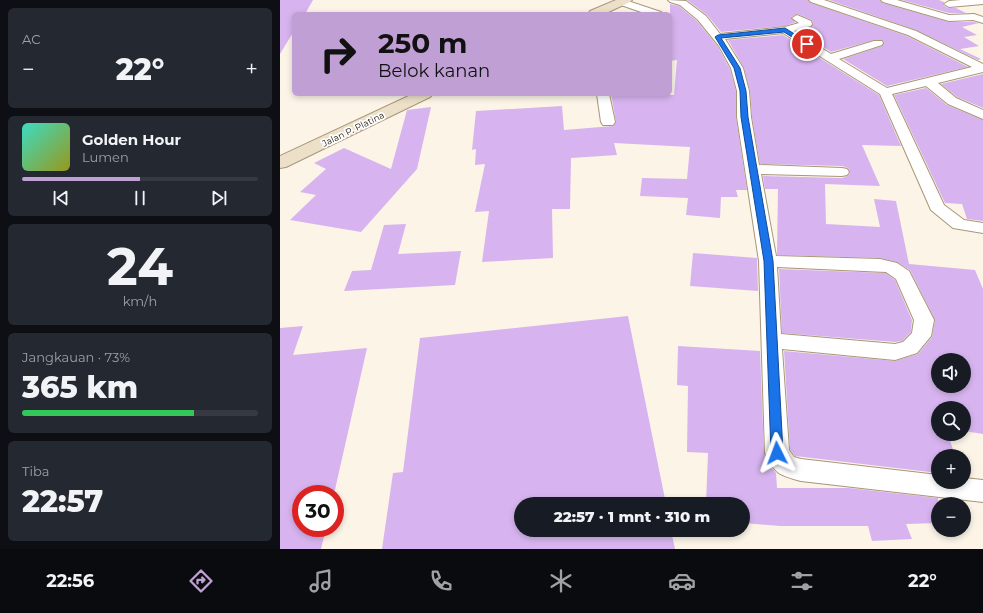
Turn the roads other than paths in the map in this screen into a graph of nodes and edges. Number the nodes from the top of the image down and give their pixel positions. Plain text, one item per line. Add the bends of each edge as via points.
1 (673, 0) edge
2 (814, 0) edge
3 (886, 0) edge
4 (983, 0) edge
5 (623, 1) edge
6 (967, 1) edge
7 (949, 4) dead end
8 (598, 12) edge
9 (652, 12) edge
10 (797, 18) dead end
11 (982, 19) edge
12 (785, 30) junction
13 (718, 37) junction
14 (878, 43) dead end
15 (830, 58) junction
16 (983, 68) edge
17 (928, 80) junction
18 (885, 92) junction
19 (421, 96) edge
20 (603, 96) edge
21 (983, 115) edge
22 (608, 122) dead end
23 (280, 163) edge
24 (753, 169) junction
25 (842, 172) dead end
26 (983, 228) edge
27 (768, 261) junction
28 (772, 340) junction
29 (981, 496) edge

1 - 13 street via 702,18
2 - 16 street via 912,33
3 - 11 street via 949,18
4 - 6 street
5 - 8 street
5 - 9 street
6 - 7 street
10 - 12 street via 807,24
12 - 13 street
12 - 15 street
13 - 24 street via 737,68 743,91 744,117
14 - 15 street
15 - 18 street
16 - 17 street
17 - 18 street
17 - 21 street via 952,101
18 - 26 street via 937,207 960,224
19 - 23 street, Jalan P. Platina
20 - 22 street
24 - 25 street
24 - 27 street
27 - 28 street
27 - 28 street via 880,264 891,267 903,275 924,320 921,336 910,348 895,352
28 - 29 street via 777,453 786,466

